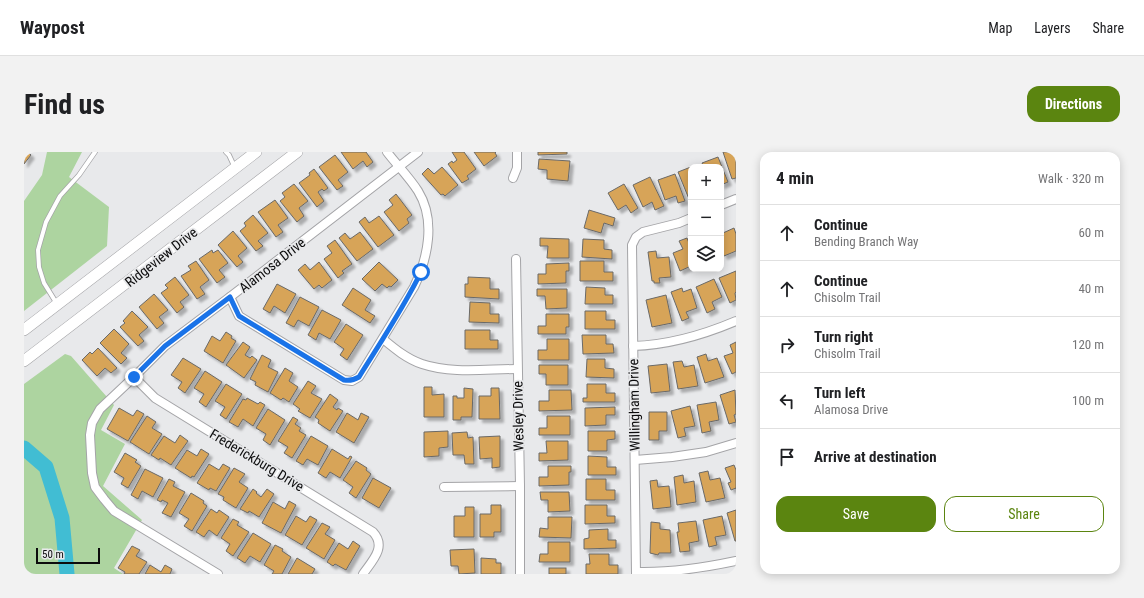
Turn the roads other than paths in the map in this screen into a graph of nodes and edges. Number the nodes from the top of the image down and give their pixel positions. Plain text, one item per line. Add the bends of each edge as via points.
1 (95, 152) edge
2 (226, 152) edge
3 (256, 152) edge
4 (297, 152) edge
5 (387, 152) edge
6 (418, 152) edge
7 (517, 152) edge
8 (399, 167) junction
9 (235, 168) junction
10 (513, 178) dead end
11 (736, 199) edge
12 (724, 204) edge
13 (688, 219) edge
14 (516, 259) dead end
15 (230, 297) junction
16 (57, 305) junction
17 (736, 321) edge
18 (24, 330) edge
19 (383, 339) junction
20 (633, 346) junction
21 (24, 361) edge
22 (518, 369) junction
23 (134, 377) junction
24 (736, 443) edge
25 (635, 460) junction
26 (520, 486) junction
27 (444, 487) dead end
28 (736, 561) edge
29 (636, 573) edge
30 (218, 574) edge
31 (363, 574) edge
32 (520, 574) edge

1 - 16 lane via 60,196 46,222 38,250 39,267 44,283
2 - 9 lane
3 - 9 main road, Ridgeview Drive
4 - 21 main road, Ridgeview Drive
5 - 8 street
6 - 8 street, Alamosa Drive
7 - 10 street via 517,168
8 - 15 street, Alamosa Drive
8 - 19 street via 418,192 428,216 429,227 421,272
9 - 16 main road, Ridgeview Drive
11 - 12 street
13 - 20 street, Willingham Drive via 643,232 636,237 632,245
14 - 22 street, Wesley Drive
15 - 19 street via 239,316 348,381 359,377
15 - 23 street, Alamosa Drive via 165,346
16 - 18 main road, Ridgeview Drive
17 - 20 street via 673,342
19 - 22 street via 398,352 436,368
20 - 25 street, Willingham Drive
22 - 26 street, Wesley Drive
23 - 30 street, Alamosa Drive via 100,409 92,423 90,458 95,487 114,511
23 - 31 street, Frederickburg Drive via 155,398 373,532 379,541 378,552
24 - 25 street via 706,452
25 - 29 street, Willingham Drive
26 - 27 street
26 - 32 street, Wesley Drive
28 - 29 street via 656,573

